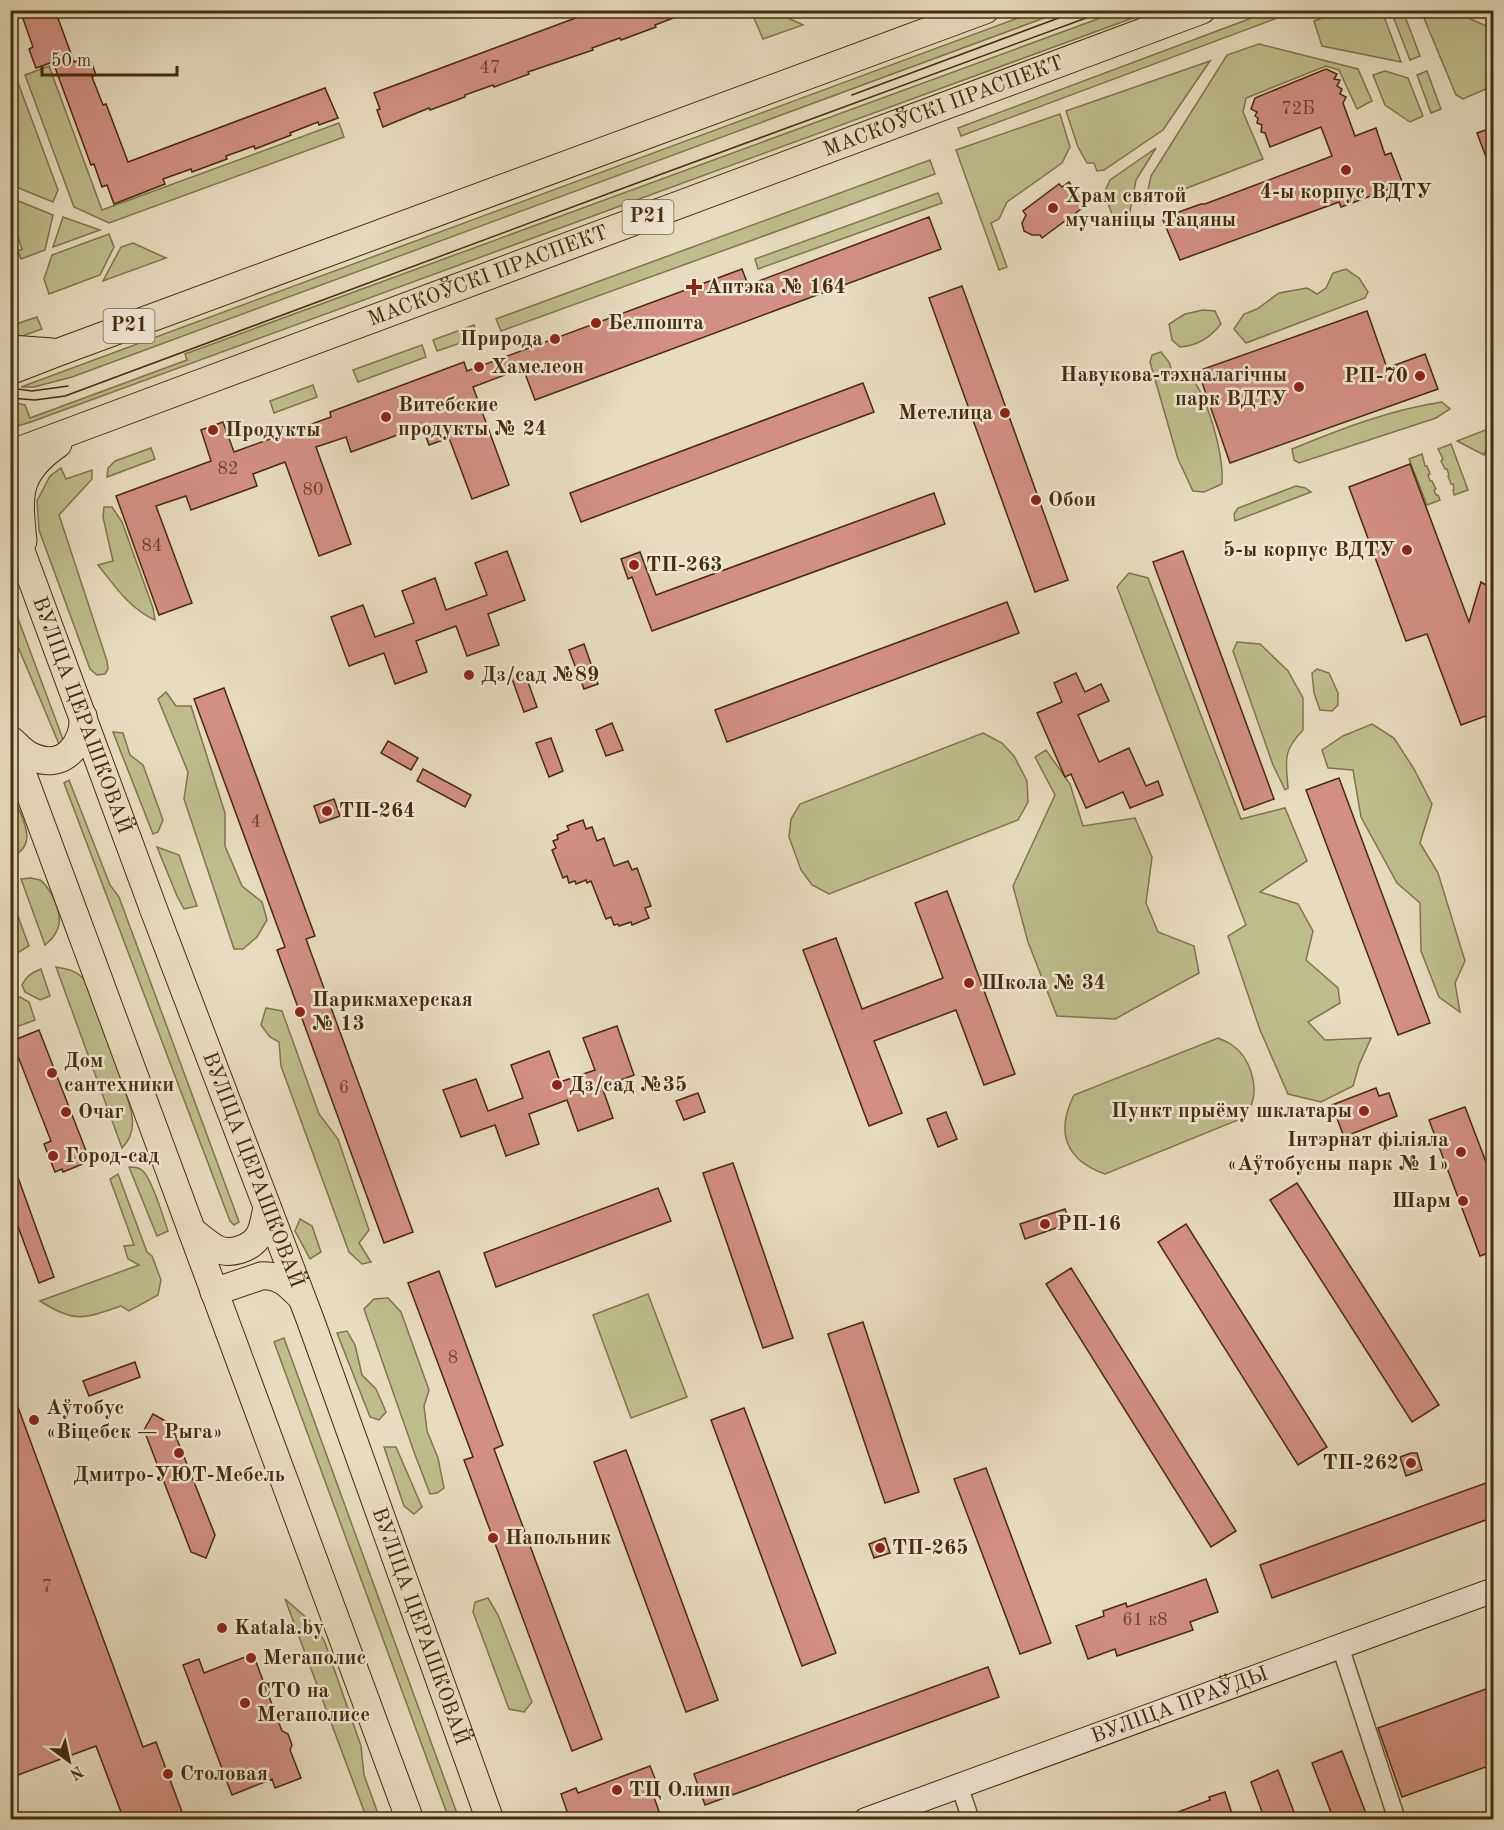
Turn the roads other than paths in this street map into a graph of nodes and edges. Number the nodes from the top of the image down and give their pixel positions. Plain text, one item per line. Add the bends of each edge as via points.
1 (985, 10) edge
2 (1202, 10) edge
3 (10, 350) edge
4 (59, 352) junction
5 (10, 371) edge
6 (95, 423) junction
7 (10, 454) edge
8 (10, 521) edge
9 (24, 559) junction
10 (83, 716) junction
11 (11, 740) edge
12 (108, 784) junction
13 (38, 813) junction
14 (267, 1207) junction
15 (192, 1231) junction
16 (279, 1237) junction
17 (214, 1292) junction
18 (302, 1298) junction
19 (1494, 1590) edge
20 (1340, 1646) junction
21 (959, 1785) junction
22 (410, 1820) edge
23 (490, 1820) edge
24 (866, 1820) edge
25 (971, 1820) edge
26 (1397, 1820) edge

1 - 4 main road, Р21
2 - 6 main road, МАСКОЎСКІ ПРАСПЕКТ / Р21
3 - 4 main road
4 - 5 main road, Р21
6 - 7 main road, МАСКОЎСКІ ПРАСПЕКТ / Р21
6 - 9 main road via 63,440 31,467 20,494
8 - 9 main road, ВУЛІЦА ЦЕРАШКОВАЙ
9 - 10 main road, ВУЛІЦА ЦЕРАШКОВАЙ
10 - 11 main road via 82,737 61,758 34,758
10 - 12 main road, ВУЛІЦА ЦЕРАШКОВАЙ
11 - 13 main road
12 - 13 main road via 88,768 63,768 44,786
12 - 14 main road, ВУЛІЦА ЦЕРАШКОВАЙ
13 - 15 main road
14 - 15 main road via 261,1233 238,1250 215,1248
14 - 16 main road, ВУЛІЦА ЦЕРАШКОВАЙ
15 - 17 main road
16 - 17 main road via 267,1259
16 - 18 main road, ВУЛІЦА ЦЕРАШКОВАЙ
17 - 18 main road via 274,1275
17 - 22 main road
18 - 23 main road, ВУЛІЦА ЦЕРАШКОВАЙ
19 - 20 main road, ВУЛІЦА ПРАЎДЫ
20 - 21 main road, ВУЛІЦА ПРАЎДЫ
20 - 26 street
21 - 24 main road, ВУЛІЦА ПРАЎДЫ
21 - 25 street

